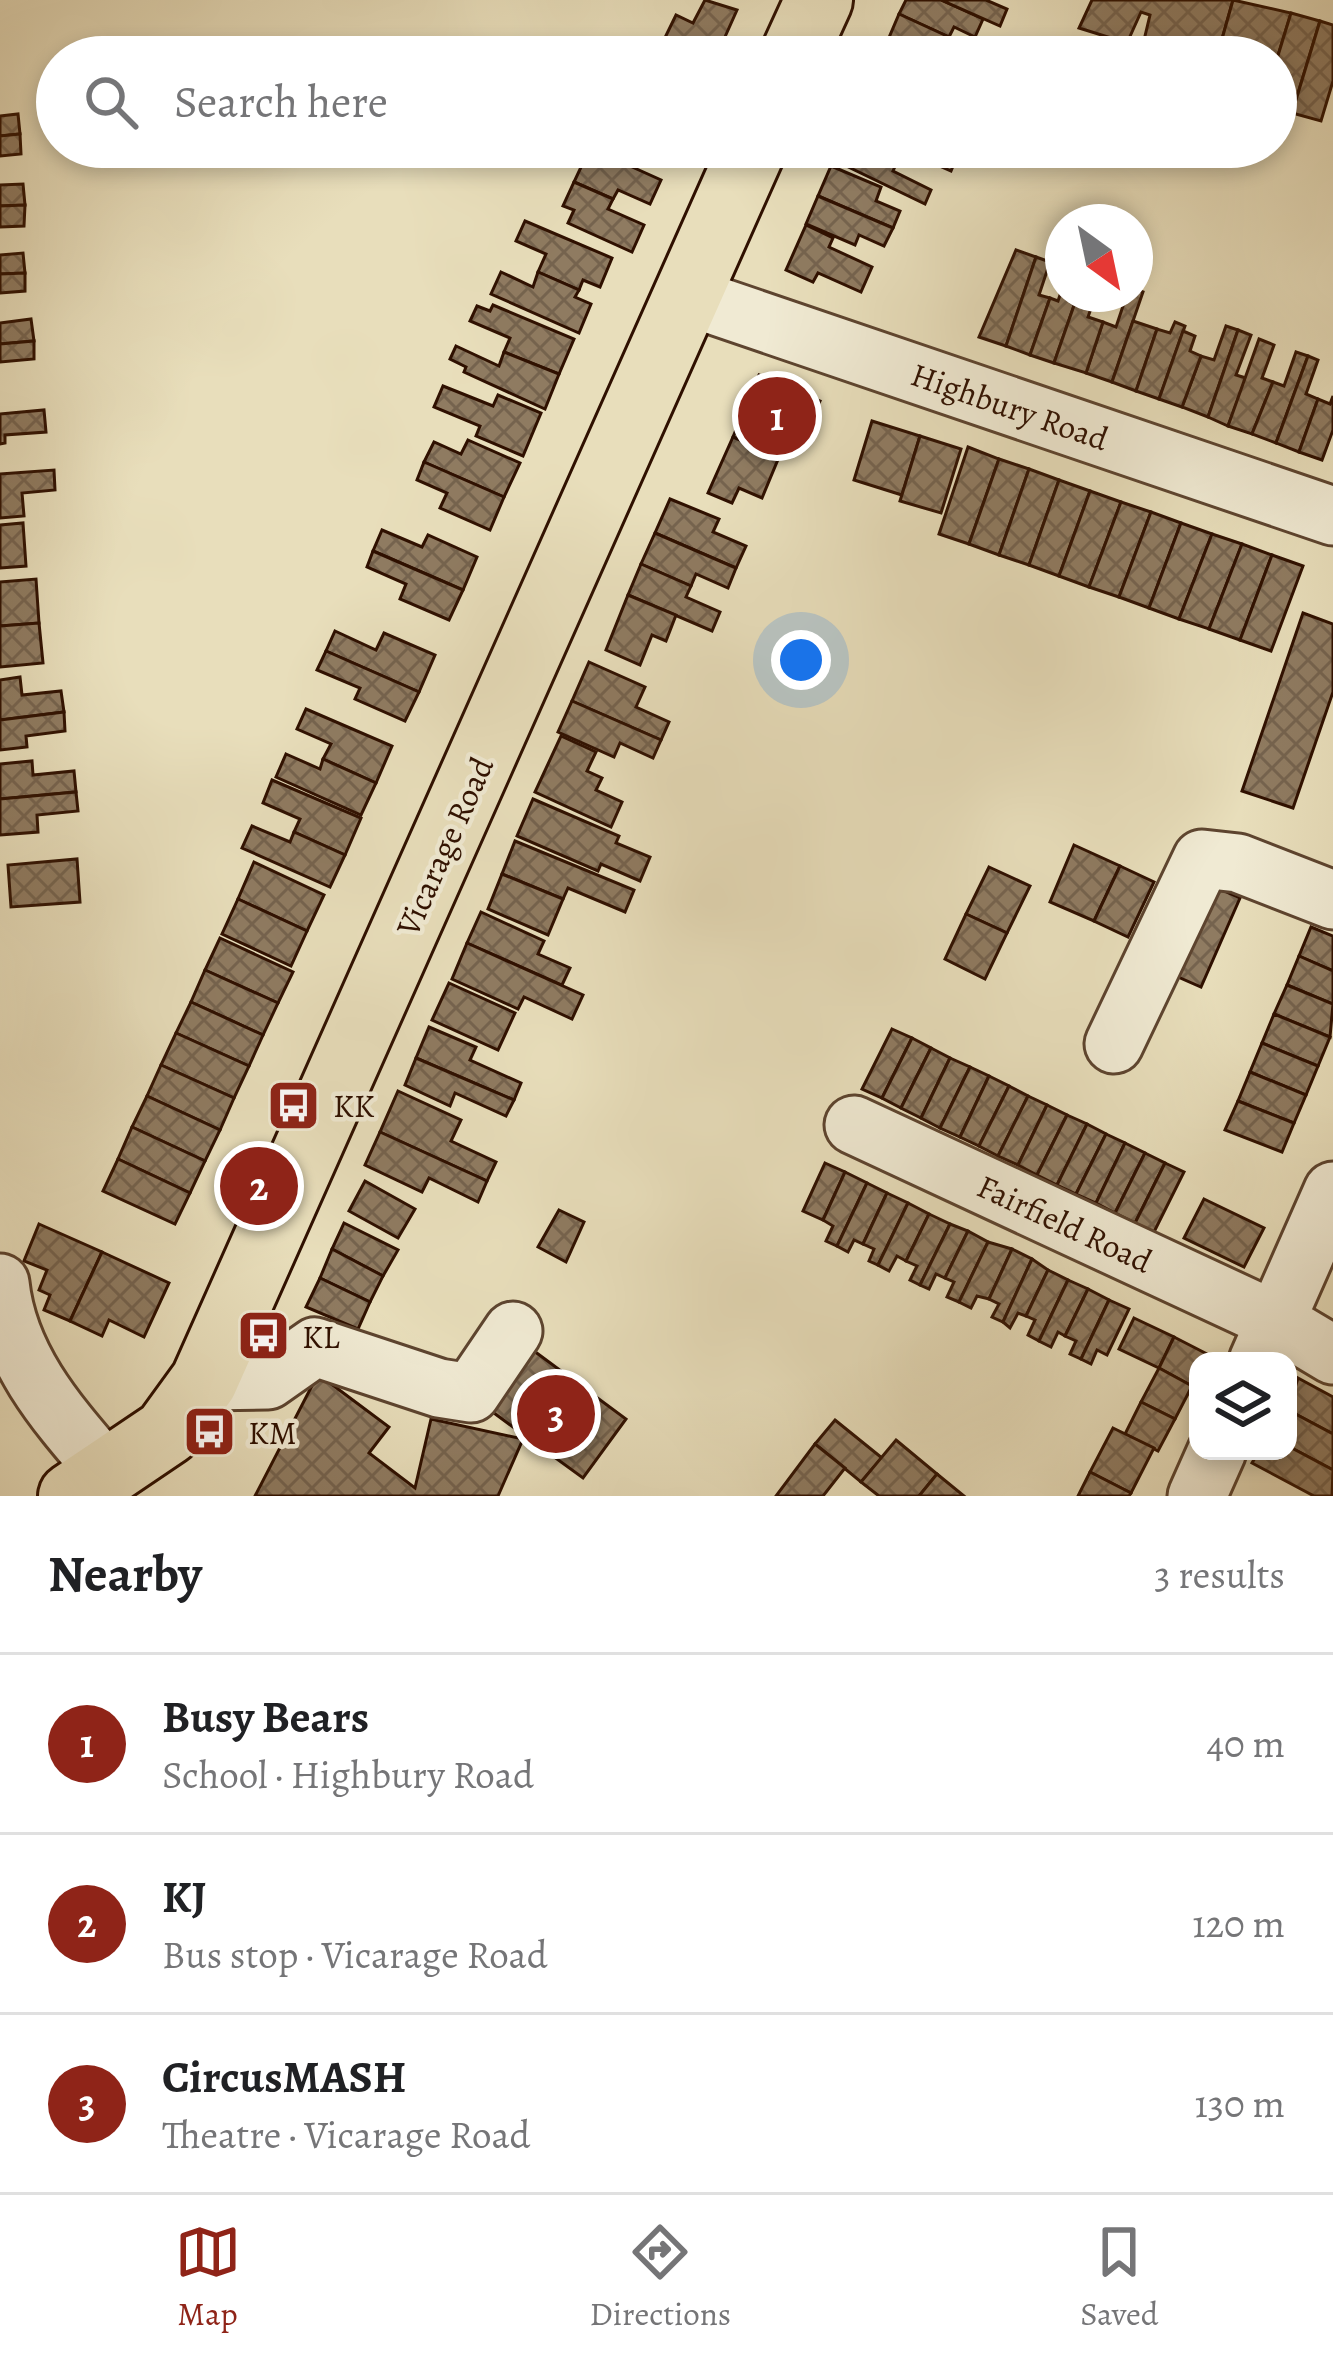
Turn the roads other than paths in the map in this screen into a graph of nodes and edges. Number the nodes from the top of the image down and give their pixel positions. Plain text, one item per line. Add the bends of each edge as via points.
1 (819, 0) edge
2 (803, 36) edge
3 (744, 168) edge
4 (687, 296) junction
5 (1333, 516) edge
6 (1333, 900) edge
7 (1114, 1044) dead end
8 (854, 1125) dead end
9 (1333, 1191) edge
10 (0, 1283) edge
11 (513, 1330) dead end
12 (1267, 1341) edge
13 (1333, 1355) edge
14 (204, 1381) junction
15 (1213, 1460) edge
16 (90, 1484) edge
17 (1196, 1496) edge

1 - 2 main road
3 - 4 main road, Vicarage Road
4 - 5 street, Highbury Road
4 - 14 main road, Vicarage Road
6 - 7 street via 1238,863 1202,859
8 - 12 street, Fairfield Road
9 - 12 street
10 - 16 street via 21,1357
11 - 14 street via 471,1393 315,1346 268,1381
12 - 13 street, Fairfield Road
14 - 16 main road, Vicarage Road via 166,1432
15 - 17 street

